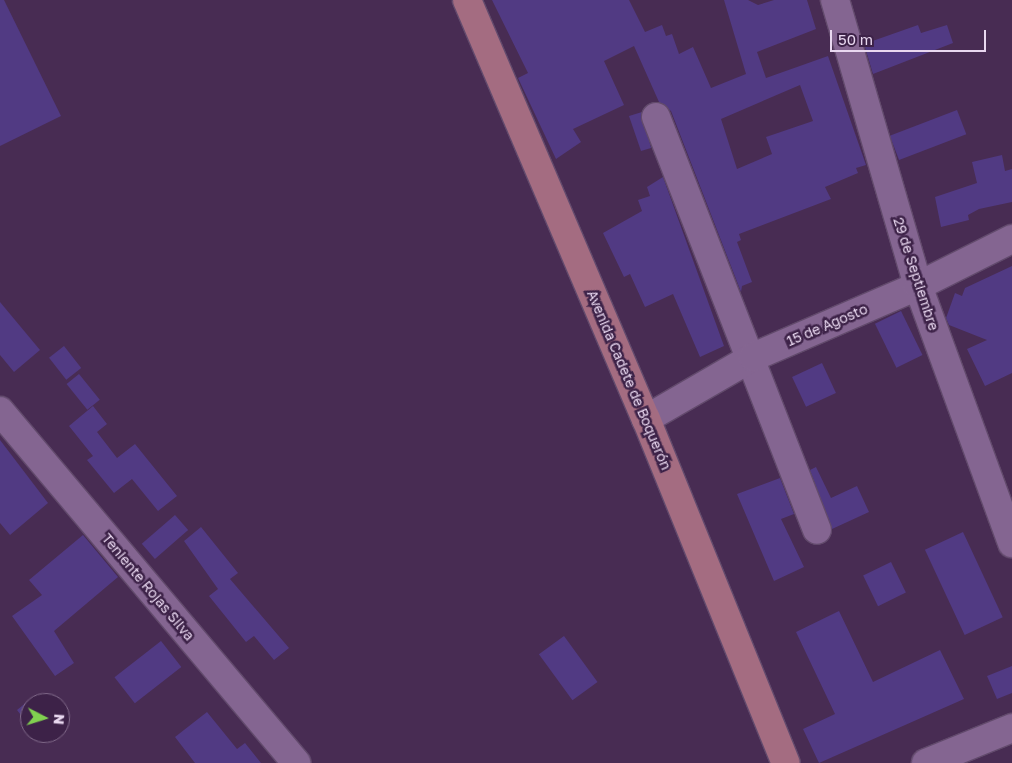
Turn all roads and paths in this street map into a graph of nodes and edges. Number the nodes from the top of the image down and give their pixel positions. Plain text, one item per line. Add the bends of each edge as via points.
1 (468, 0) edge
2 (835, 0) edge
3 (656, 117) dead end
4 (1012, 240) edge
5 (918, 286) junction
6 (753, 357) junction
7 (2, 417) edge
8 (646, 419) junction
9 (817, 530) dead end
10 (1012, 544) edge
11 (1012, 728) edge
12 (296, 763) edge
13 (786, 763) edge
14 (926, 763) edge

1 - 8 main road, Avenida Cadete de Boquerón
2 - 5 street, 29 de Septiembre
3 - 6 street
4 - 5 street, 15 de Agosto
5 - 6 street, 15 de Agosto
5 - 10 street, 29 de Septiembre
6 - 8 street, 15 de Agosto
6 - 9 street
7 - 12 street, Teniente Rojas Silva
8 - 13 main road, Avenida Cadete de Boquerón
11 - 14 street

